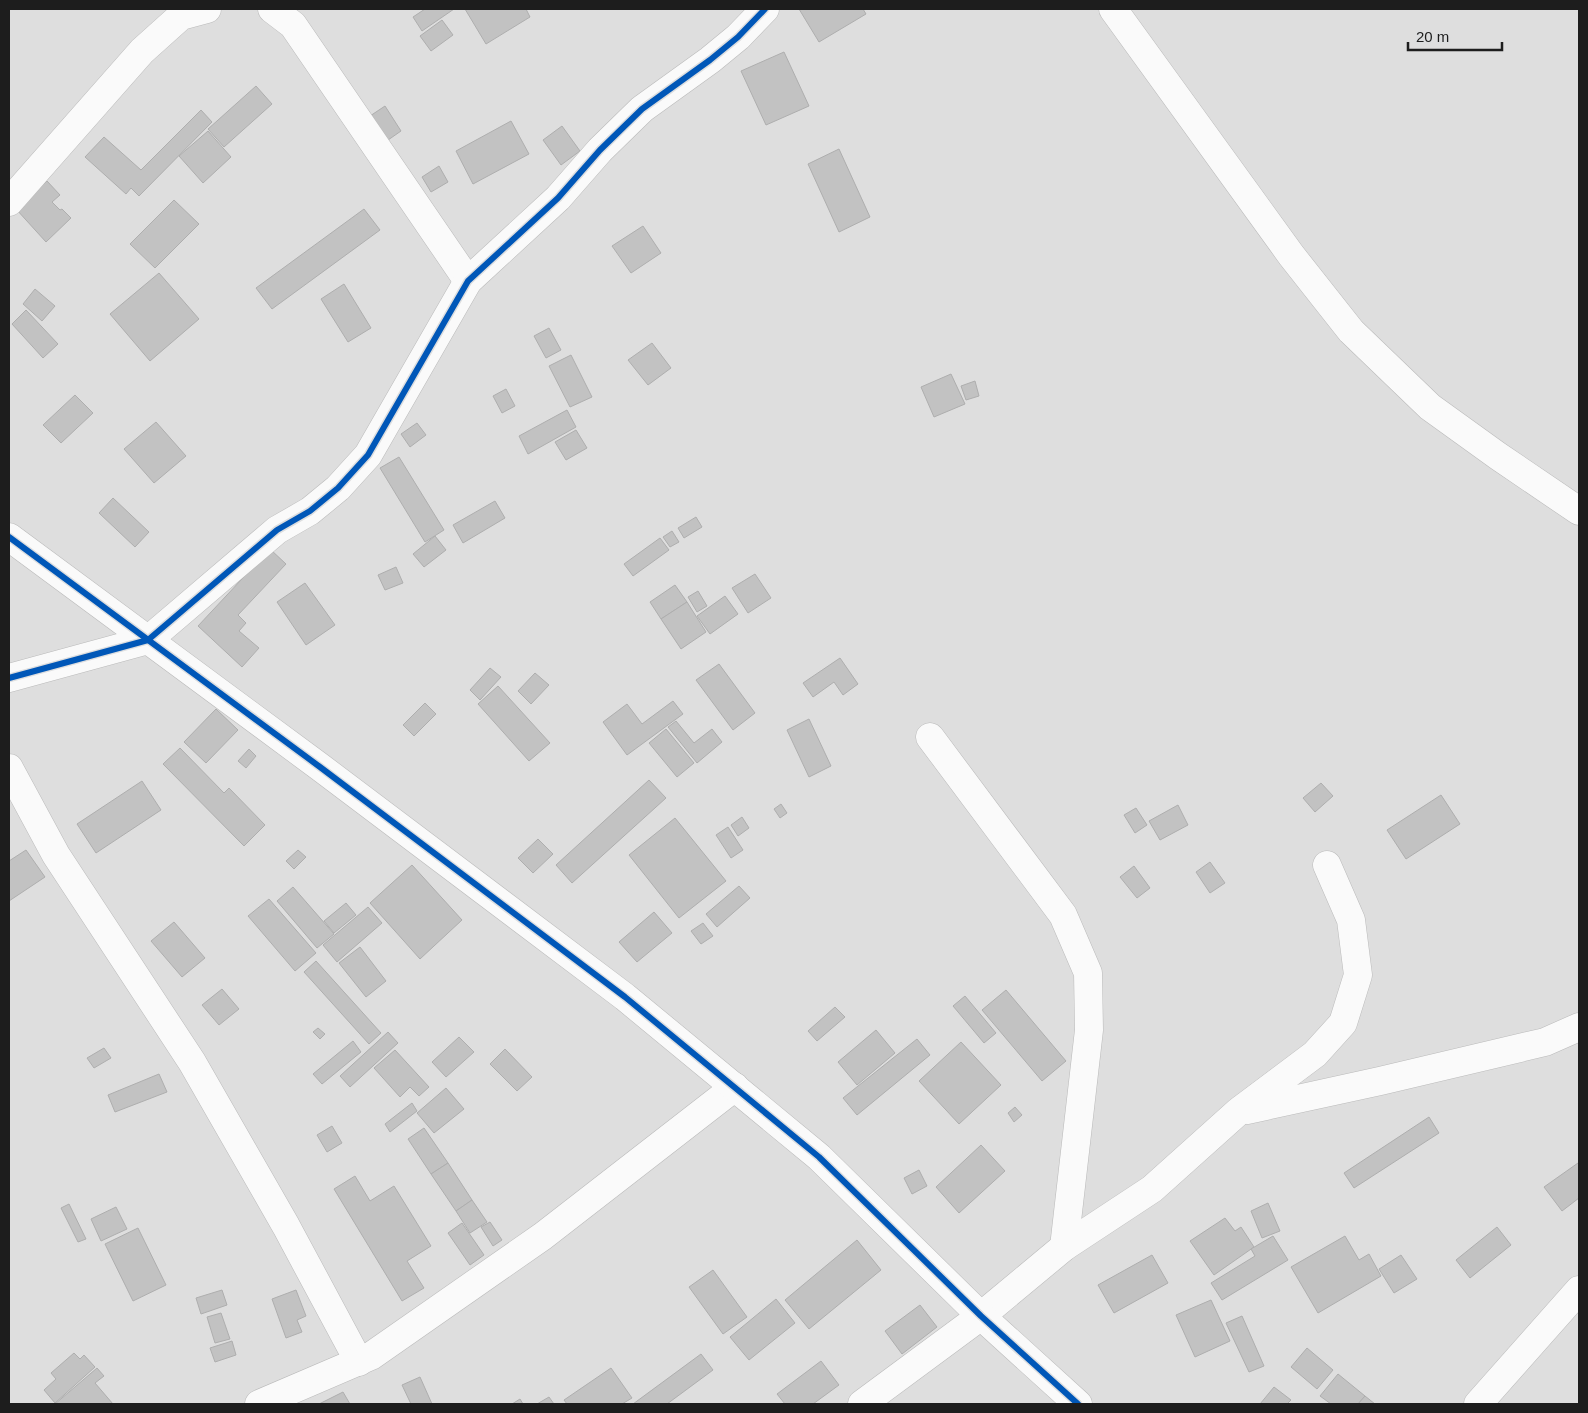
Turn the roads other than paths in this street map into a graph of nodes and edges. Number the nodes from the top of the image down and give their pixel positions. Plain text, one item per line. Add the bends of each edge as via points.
1 (207, 9) edge
2 (272, 9) edge
3 (765, 9) edge
4 (1113, 9) edge
5 (9, 202) edge
6 (468, 281) junction
7 (1579, 511) edge
8 (9, 537) edge
9 (148, 640) junction
10 (9, 678) edge
11 (930, 737) dead end
12 (9, 768) edge
13 (1327, 865) dead end
14 (1579, 1026) edge
15 (735, 1087) junction
16 (1239, 1112) junction
17 (1064, 1247) junction
18 (1579, 1290) edge
19 (981, 1316) junction
20 (359, 1362) junction
21 (259, 1404) edge
22 (862, 1404) edge
23 (1078, 1404) edge
24 (1478, 1404) edge

1 - 5 street via 181,16 142,51
2 - 6 street via 293,25
3 - 6 street via 710,60 642,109 558,198
4 - 7 street via 1351,331 1430,407
6 - 9 street via 368,455 338,488 310,511 278,530
8 - 9 street
9 - 10 street
9 - 15 street via 618,991
11 - 17 street via 1063,915 1088,973 1090,1030
12 - 20 street via 56,855 192,1062
13 - 16 street via 1351,920 1358,975 1343,1023 1315,1054
14 - 16 street via 1546,1042
15 - 19 street via 820,1157
15 - 20 street via 542,1236
16 - 17 street via 1152,1189
17 - 19 street
18 - 24 street
19 - 22 street
19 - 23 street
20 - 21 street

